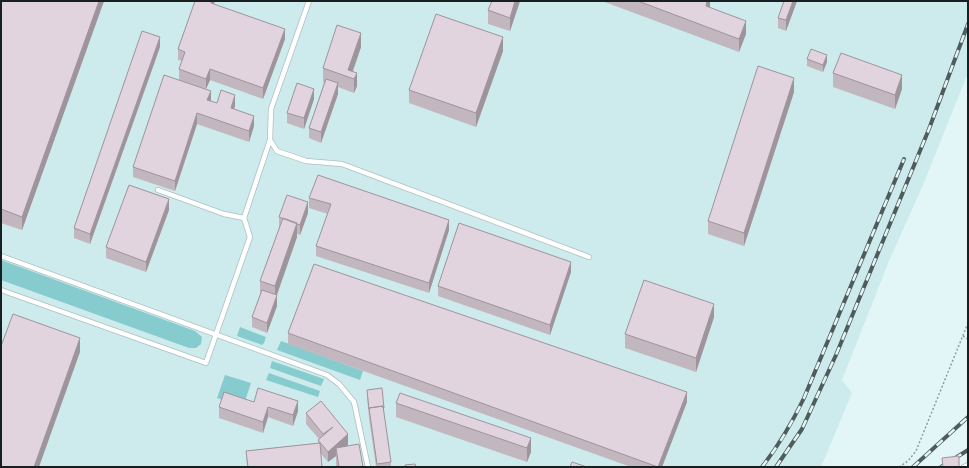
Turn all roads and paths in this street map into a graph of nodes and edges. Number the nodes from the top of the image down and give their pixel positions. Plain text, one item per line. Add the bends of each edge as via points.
1 (309, 1) edge
2 (270, 140) junction
3 (158, 190) dead end
4 (244, 218) junction
5 (1, 256) edge
6 (590, 257) dead end
7 (1, 290) edge
8 (968, 323) edge
9 (216, 335) junction
10 (963, 336) junction
11 (968, 339) edge
12 (968, 465) edge
13 (368, 467) edge
14 (899, 467) edge
15 (964, 467) edge

1 - 2 lane via 270,109
2 - 4 lane
2 - 6 lane via 277,151 306,161 342,164
3 - 4 lane via 224,214
4 - 9 lane via 250,238
5 - 9 lane
7 - 9 lane via 206,362
8 - 10 path
9 - 13 lane via 327,375 339,384 354,402
10 - 11 path
10 - 14 path via 916,451
12 - 15 lane

